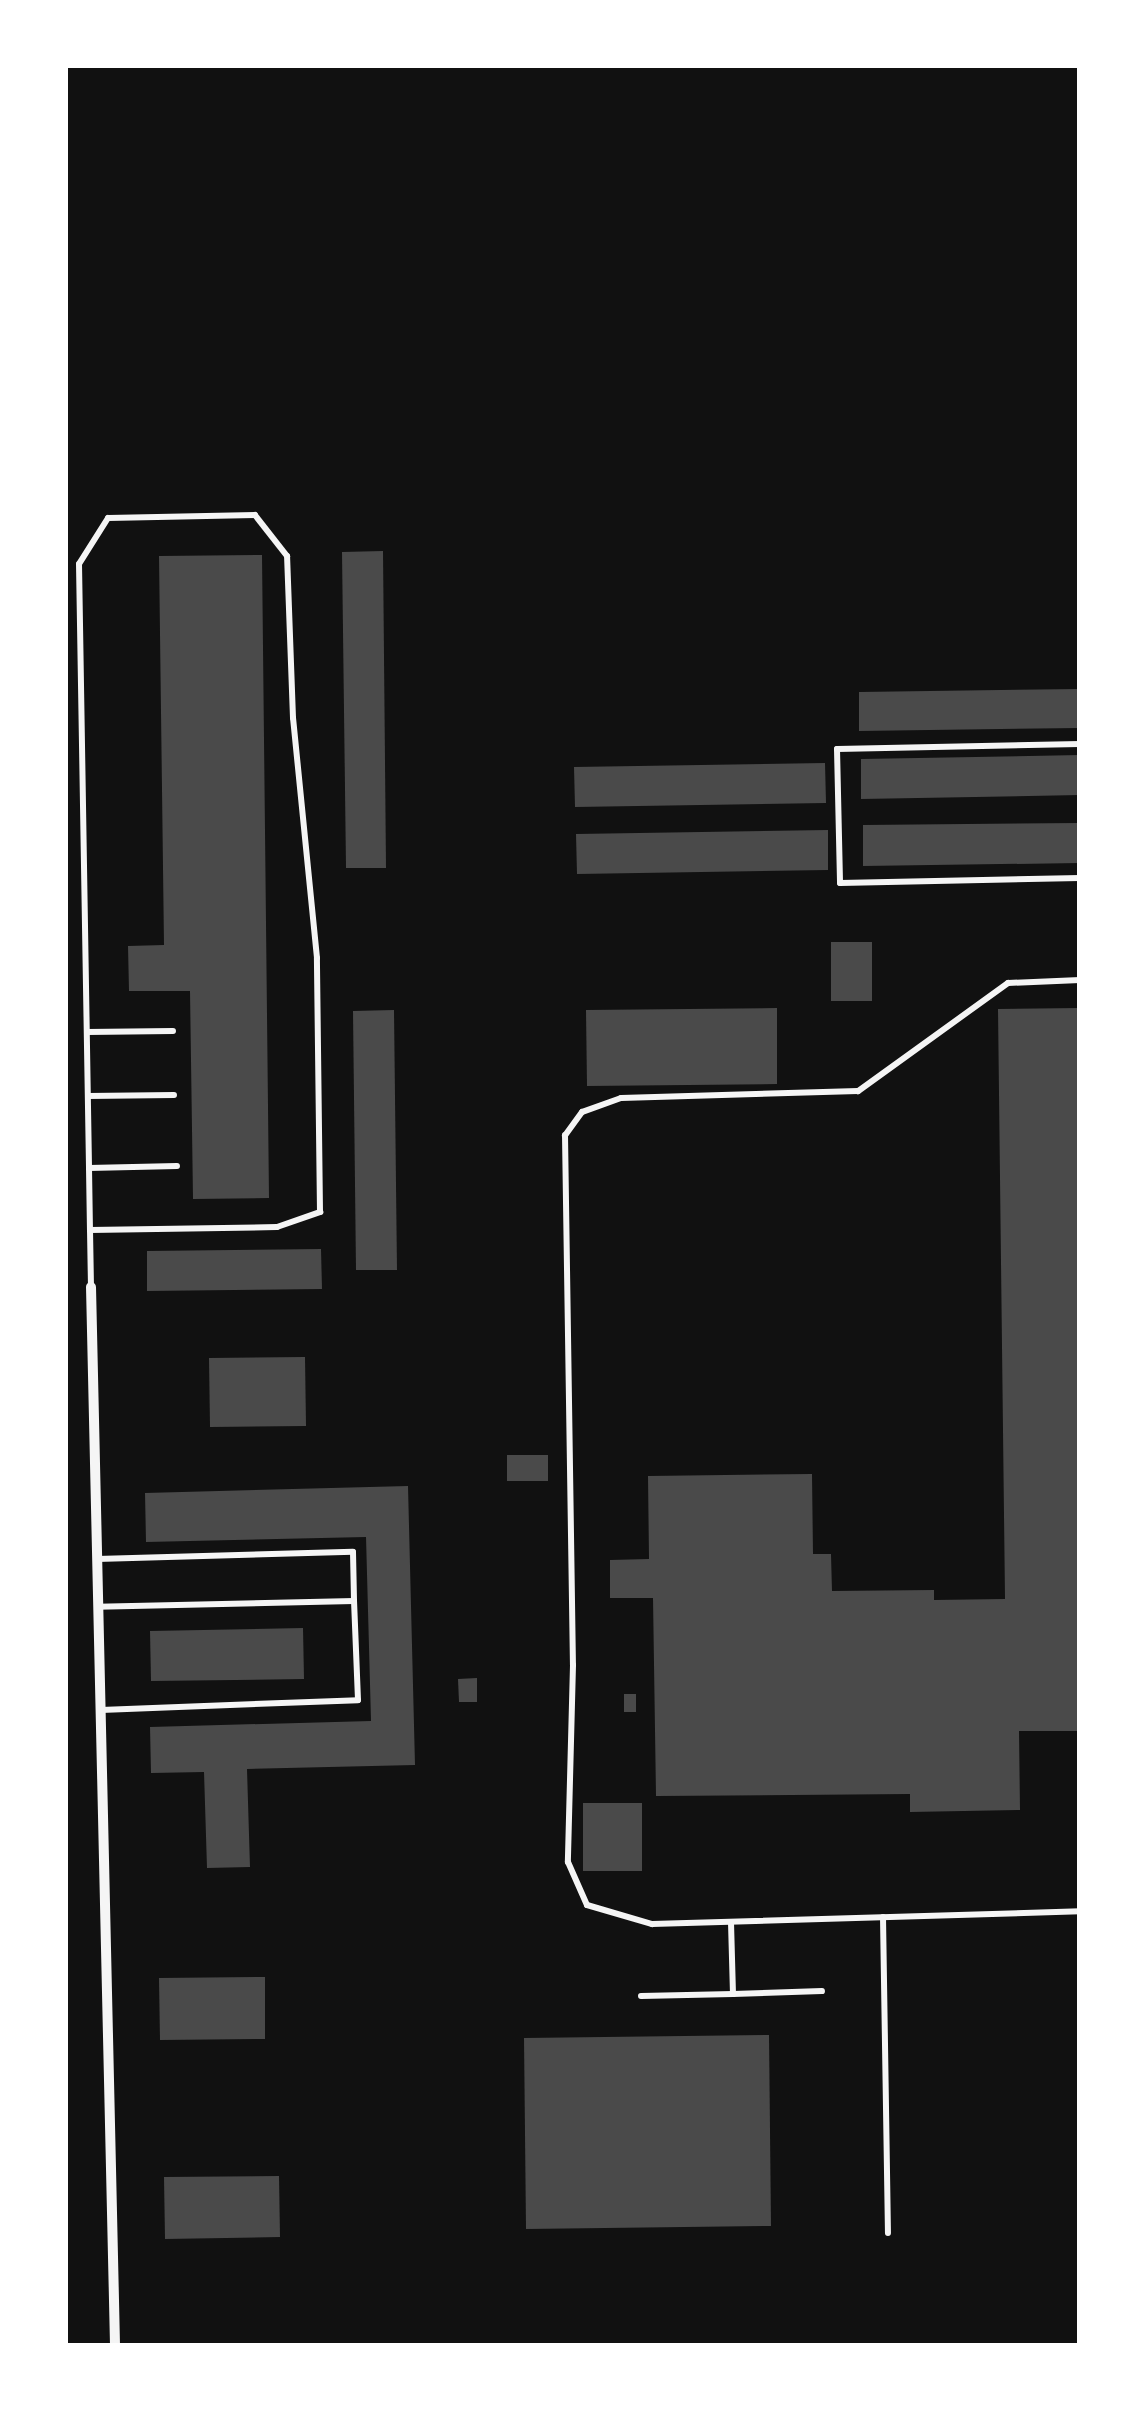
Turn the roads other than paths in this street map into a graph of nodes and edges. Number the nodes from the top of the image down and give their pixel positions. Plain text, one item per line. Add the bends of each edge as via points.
1 (1080, 744) edge
2 (1080, 878) edge
3 (1080, 980) edge
4 (173, 1031) dead end
5 (87, 1032) junction
6 (174, 1095) dead end
7 (88, 1096) junction
8 (176, 1166) dead end
9 (90, 1168) junction
10 (90, 1230) junction
11 (91, 1286) joint
12 (97, 1559) junction
13 (354, 1600) junction
14 (98, 1607) junction
15 (101, 1710) junction
16 (1080, 1911) edge
17 (883, 1917) junction
18 (731, 1922) junction
19 (822, 1991) dead end
20 (733, 1994) junction
21 (641, 1996) dead end
22 (888, 2233) dead end
23 (114, 2346) edge

1 - 2 lane via 837,749 840,883
3 - 18 lane via 1008,983 858,1092 621,1098 582,1112 566,1135 573,1665 568,1862 587,1906 652,1924
4 - 5 lane
5 - 7 lane
5 - 10 lane via 79,564 108,518 255,515 286,556 293,718 316,958 320,1212 278,1227
6 - 7 lane
7 - 9 lane
8 - 9 lane
9 - 10 lane
10 - 11 lane
11 - 12 street
12 - 13 lane via 352,1552
12 - 14 street
13 - 14 lane
13 - 15 lane via 358,1700
14 - 15 street
15 - 23 street
16 - 17 lane
17 - 18 lane
17 - 22 lane
18 - 20 lane
19 - 20 lane
20 - 21 lane

